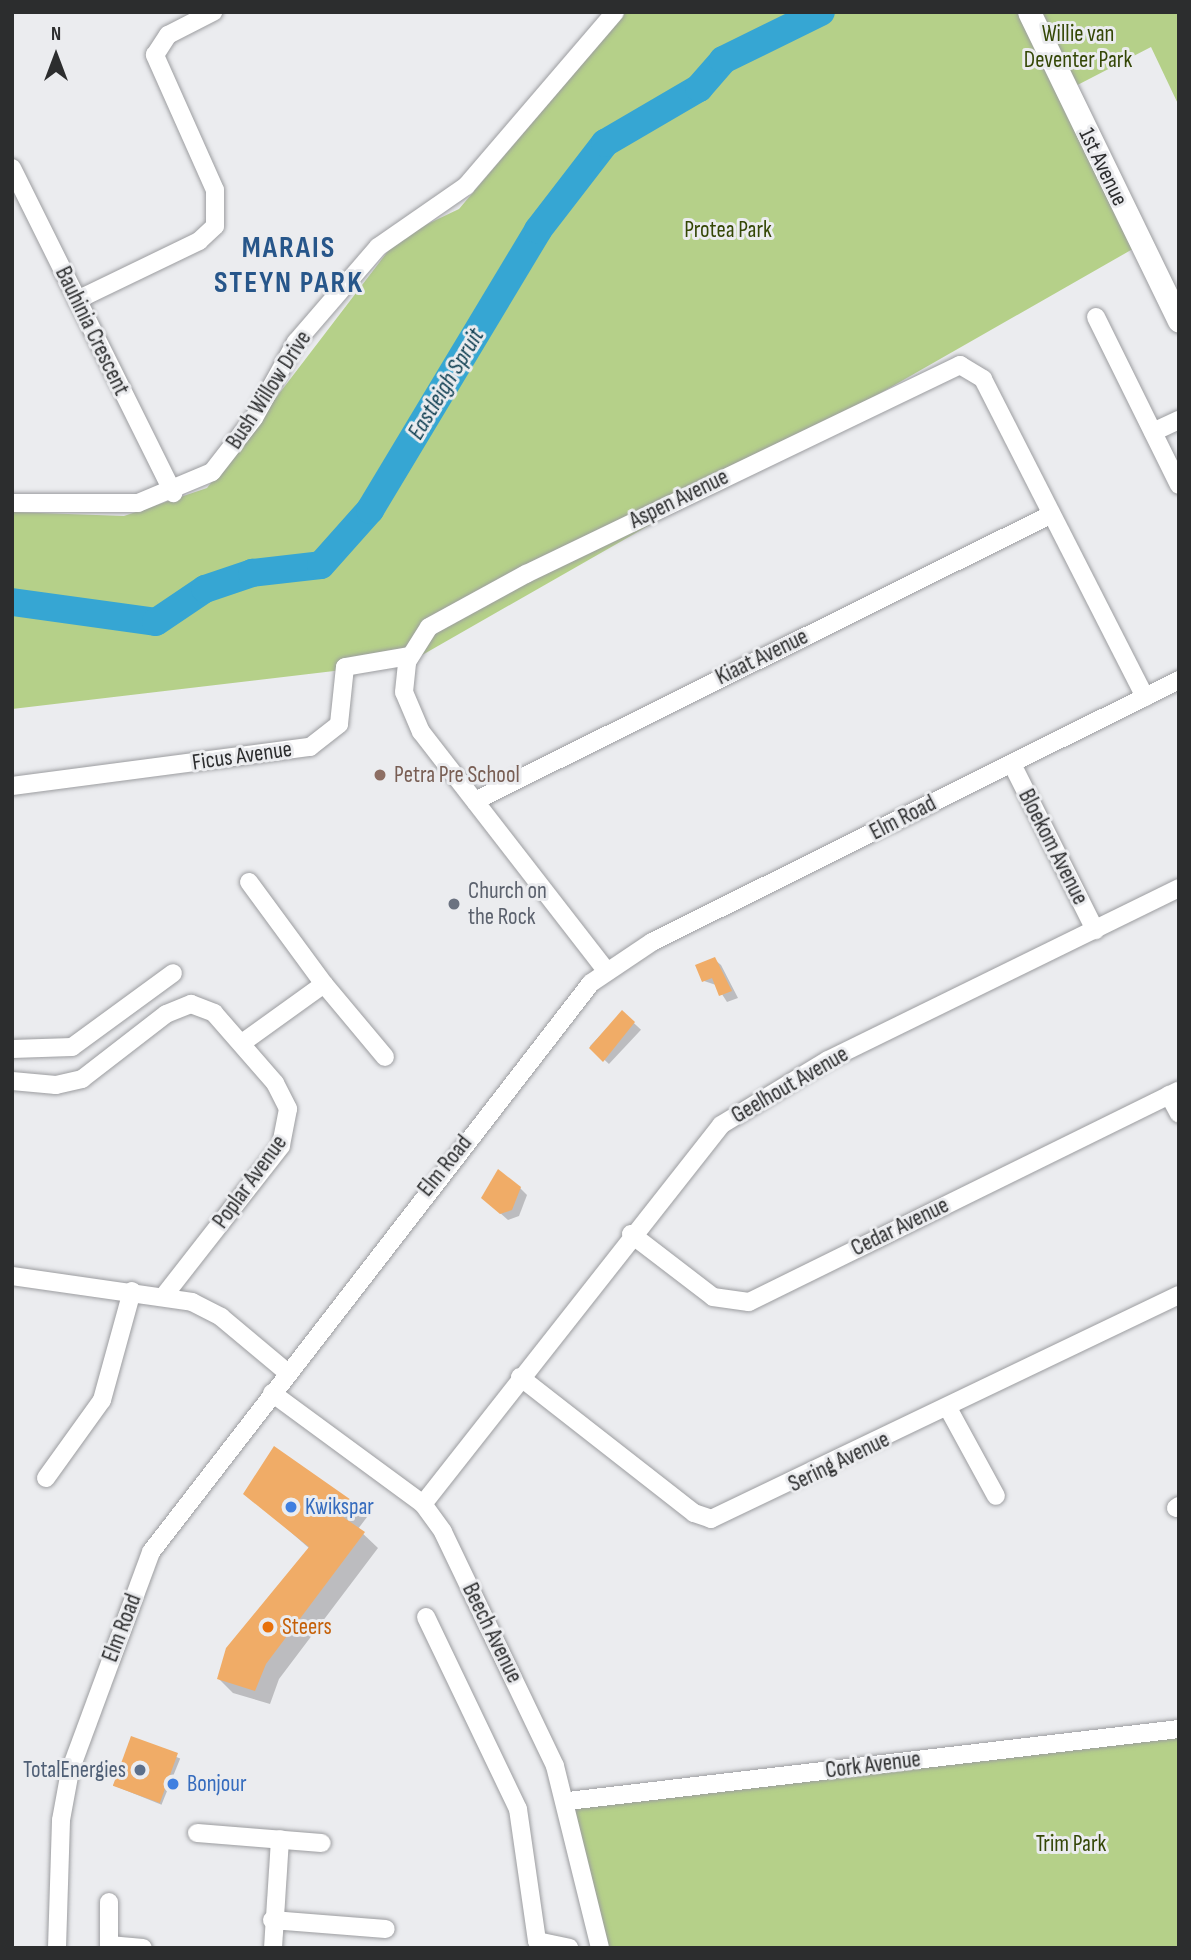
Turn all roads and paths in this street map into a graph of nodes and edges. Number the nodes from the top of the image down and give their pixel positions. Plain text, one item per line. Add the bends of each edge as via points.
1 (213, 12) edge
2 (615, 12) edge
3 (1029, 12) edge
4 (12, 168) edge
5 (77, 300) junction
6 (1096, 317) dead end
7 (1179, 321) edge
8 (1179, 420) edge
9 (1153, 432) junction
10 (1179, 485) edge
11 (173, 493) junction
12 (12, 503) edge
13 (1050, 515) junction
14 (410, 656) junction
15 (1179, 680) edge
16 (1145, 697) junction
17 (1012, 764) junction
18 (12, 786) edge
19 (475, 801) junction
20 (249, 882) dead end
21 (1179, 888) edge
22 (1095, 930) junction
23 (605, 969) junction
24 (173, 973) dead end
25 (324, 984) junction
26 (242, 1043) junction
27 (12, 1049) edge
28 (385, 1057) dead end
29 (12, 1080) edge
30 (1174, 1093) edge
31 (1179, 1114) edge
32 (631, 1234) junction
33 (12, 1276) edge
34 (132, 1291) junction
35 (1179, 1295) edge
36 (164, 1296) junction
37 (288, 1373) junction
38 (520, 1377) junction
39 (271, 1393) junction
40 (948, 1408) junction
41 (46, 1478) dead end
42 (996, 1496) dead end
43 (423, 1504) junction
44 (426, 1617) dead end
45 (1179, 1729) edge
46 (568, 1801) junction
47 (197, 1833) dead end
48 (279, 1839) junction
49 (322, 1843) dead end
50 (109, 1902) dead end
51 (272, 1920) junction
52 (386, 1929) dead end
53 (534, 1944) edge
54 (109, 1946) edge
55 (57, 1948) edge
56 (143, 1948) edge
57 (273, 1948) edge
58 (569, 1948) edge
59 (600, 1948) edge

1 - 5 street via 168,35 155,55 215,190 215,226 199,241
2 - 11 street, Bush Willow Drive via 466,186 378,247 296,342 223,460 200,481
3 - 7 main road, 1st Avenue
4 - 5 street, Bauhinia Crescent
5 - 11 street, Bauhinia Crescent
6 - 9 street
8 - 9 street
9 - 10 street
11 - 12 street, Bush Willow Drive via 113,506
13 - 14 street, Aspen Avenue via 983,379 960,365 446,614
13 - 16 street, Aspen Avenue
13 - 19 street, Kiaat Avenue
14 - 18 street, Ficus Avenue via 345,667 338,724 310,747
14 - 19 street via 404,692 409,712
15 - 16 street, Elm Road
16 - 17 street, Elm Road
17 - 22 street, Bloekom Avenue
17 - 23 street, Elm Road
19 - 23 street
20 - 25 street
21 - 22 street, Geelhout Avenue
22 - 32 street, Geelhout Avenue via 753,1102 709,1136
23 - 37 street, Elm Road via 449,1159
24 - 27 street via 72,1046
25 - 26 street
25 - 28 street
26 - 29 street, Poplar Avenue via 214,1013 191,1004 166,1014 82,1079 56,1085
26 - 36 street, Poplar Avenue via 285,1100 287,1132
30 - 31 street
30 - 32 street, Cedar Avenue via 749,1302 713,1297
32 - 38 street, Geelhout Avenue
33 - 34 street
34 - 36 street
34 - 41 street via 102,1400
35 - 40 street, Sering Avenue
36 - 37 street via 210,1308
37 - 39 street, Elm Road
38 - 40 street, Sering Avenue via 694,1513 711,1519
38 - 43 street, Geelhout Avenue
39 - 43 street, Beech Avenue
39 - 55 street, Elm Road via 163,1532 120,1630 70,1771 61,1820
40 - 42 street
43 - 46 street, Beech Avenue via 494,1631
44 - 53 street via 518,1809
45 - 46 street, Cork Avenue
46 - 59 street, Beech Avenue
47 - 48 street
48 - 49 street
48 - 51 street
50 - 54 street
51 - 52 street
51 - 57 street
53 - 58 street
54 - 56 street

